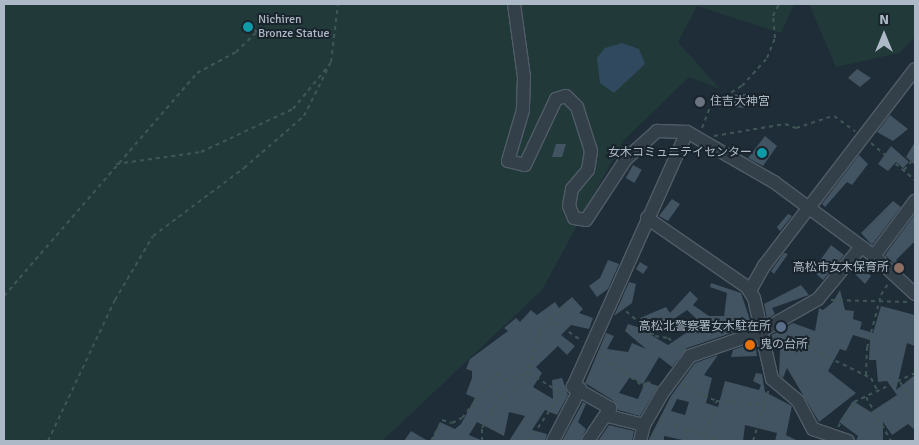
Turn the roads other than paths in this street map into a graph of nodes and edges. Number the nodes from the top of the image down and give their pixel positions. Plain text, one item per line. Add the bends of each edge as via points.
1 (514, 4) edge
2 (915, 69) edge
3 (697, 137) junction
4 (915, 201) edge
5 (807, 208) junction
6 (647, 218) junction
7 (861, 247) junction
8 (874, 256) junction
9 (750, 292) junction
10 (915, 294) edge
11 (764, 330) junction
12 (577, 388) junction
13 (608, 416) junction
14 (646, 422) junction
15 (842, 438) edge
16 (553, 441) edge
17 (588, 441) edge
18 (640, 441) edge

1 - 3 street via 524,86 523,110 508,161 525,165 556,99 566,96 577,107 590,151 588,170 572,189 569,206 574,218 586,220 626,159 657,131
2 - 5 street
3 - 5 street
3 - 6 street
4 - 8 street
5 - 7 street
5 - 9 street
6 - 9 street
6 - 12 street via 588,347
7 - 8 street
7 - 11 street via 818,299
8 - 10 street
9 - 11 street
11 - 14 street via 690,356 676,381 664,390
11 - 15 street via 772,378 798,401 812,429
12 - 13 street via 607,404
12 - 16 street
13 - 14 street
13 - 17 street
14 - 18 street

